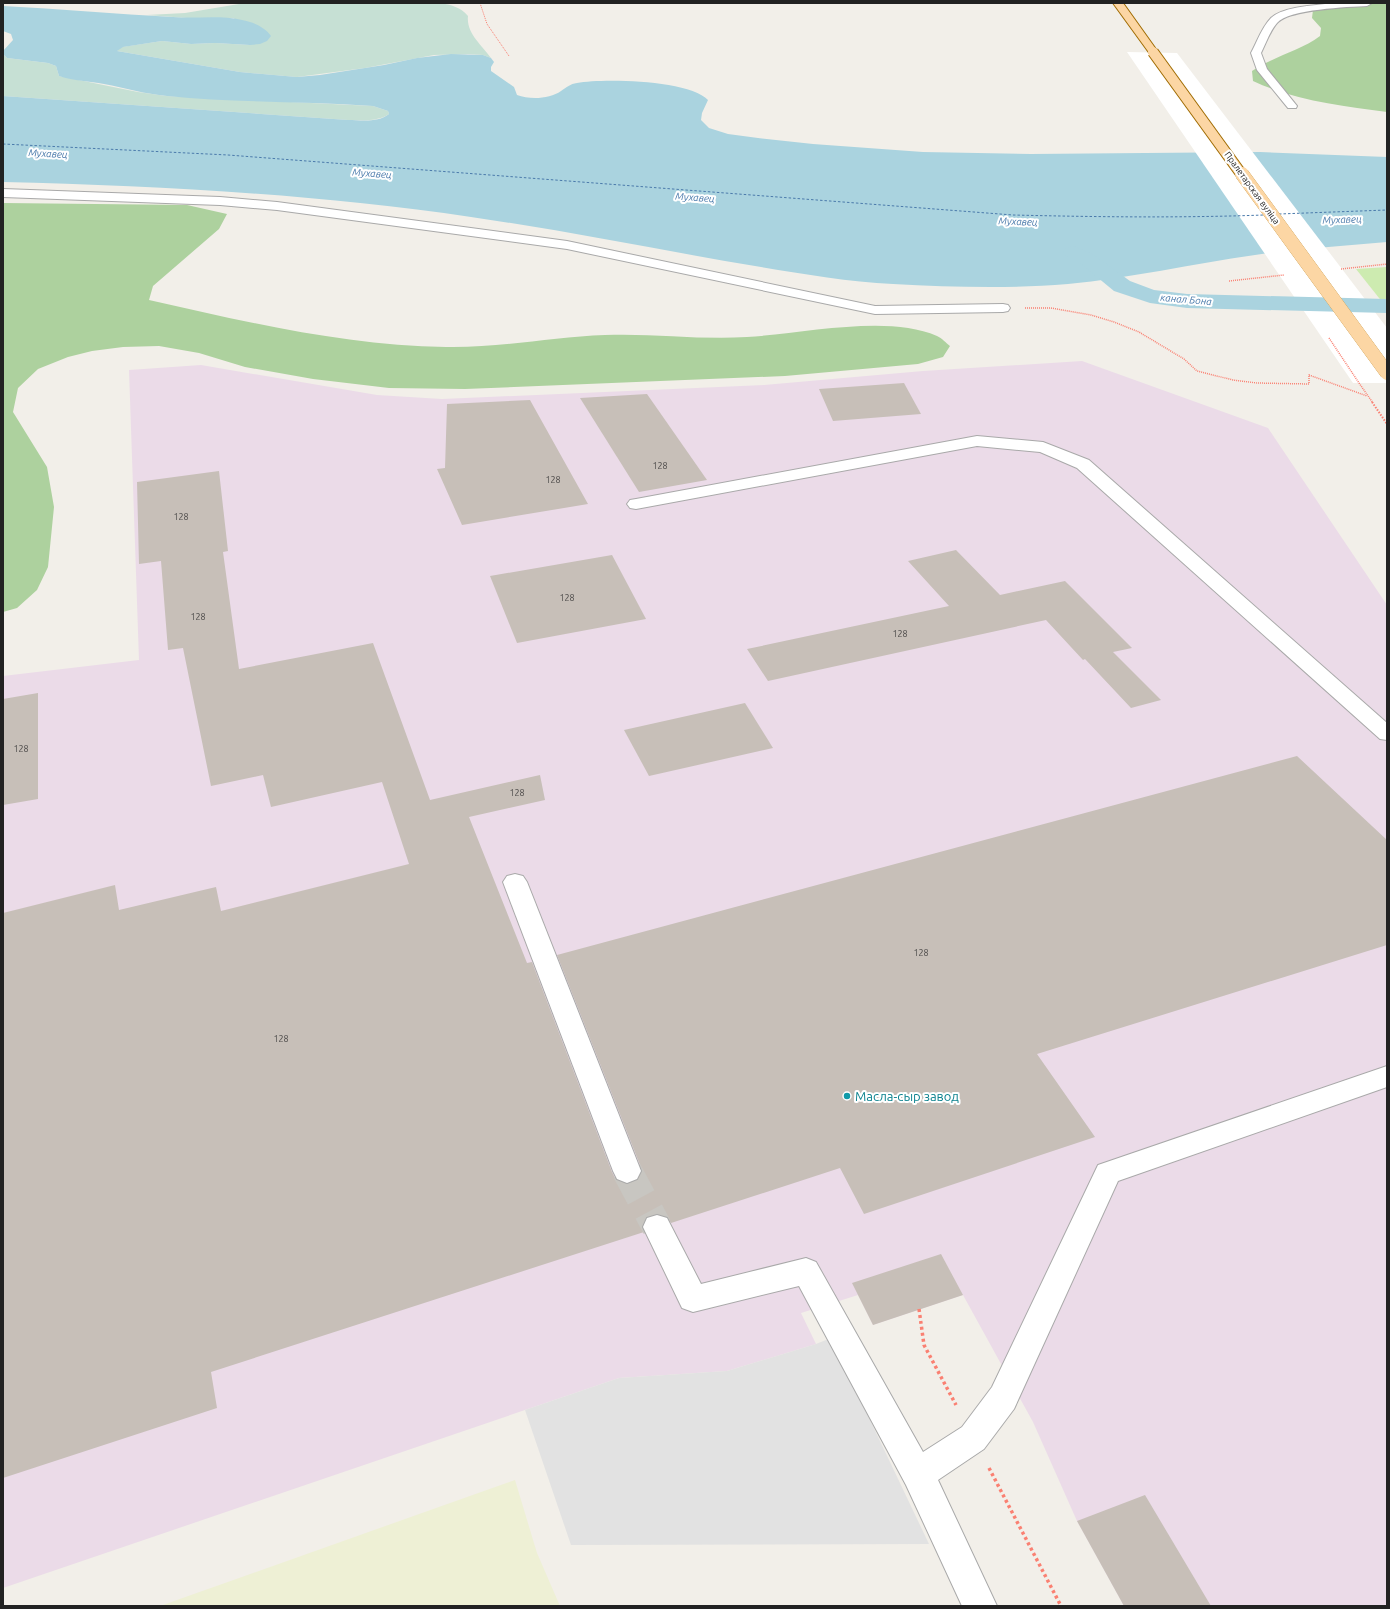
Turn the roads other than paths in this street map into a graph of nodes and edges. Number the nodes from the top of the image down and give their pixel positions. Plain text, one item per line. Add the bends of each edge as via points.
1 (1118, 3) edge
2 (1367, 3) edge
3 (1292, 106) dead end
4 (3, 193) edge
5 (1003, 308) road end
6 (1387, 373) edge
7 (636, 504) dead end
8 (1387, 734) edge
9 (515, 882) dead end
10 (1387, 1076) edge
11 (627, 1171) tunnel mouth
12 (657, 1227) tunnel mouth
13 (918, 1474) junction
14 (980, 1606) edge

1 - 6 main road, Пралетарская вуліца, bridge
2 - 3 street via 1298,11 1282,15 1275,20 1256,53 1262,70
4 - 5 street via 220,201 277,206 568,245 875,310
7 - 8 street via 977,441 1043,447 1083,464
9 - 11 street
10 - 13 street via 1108,1173 1003,1398 973,1438
12 - 13 street via 693,1299 806,1271
13 - 14 street

